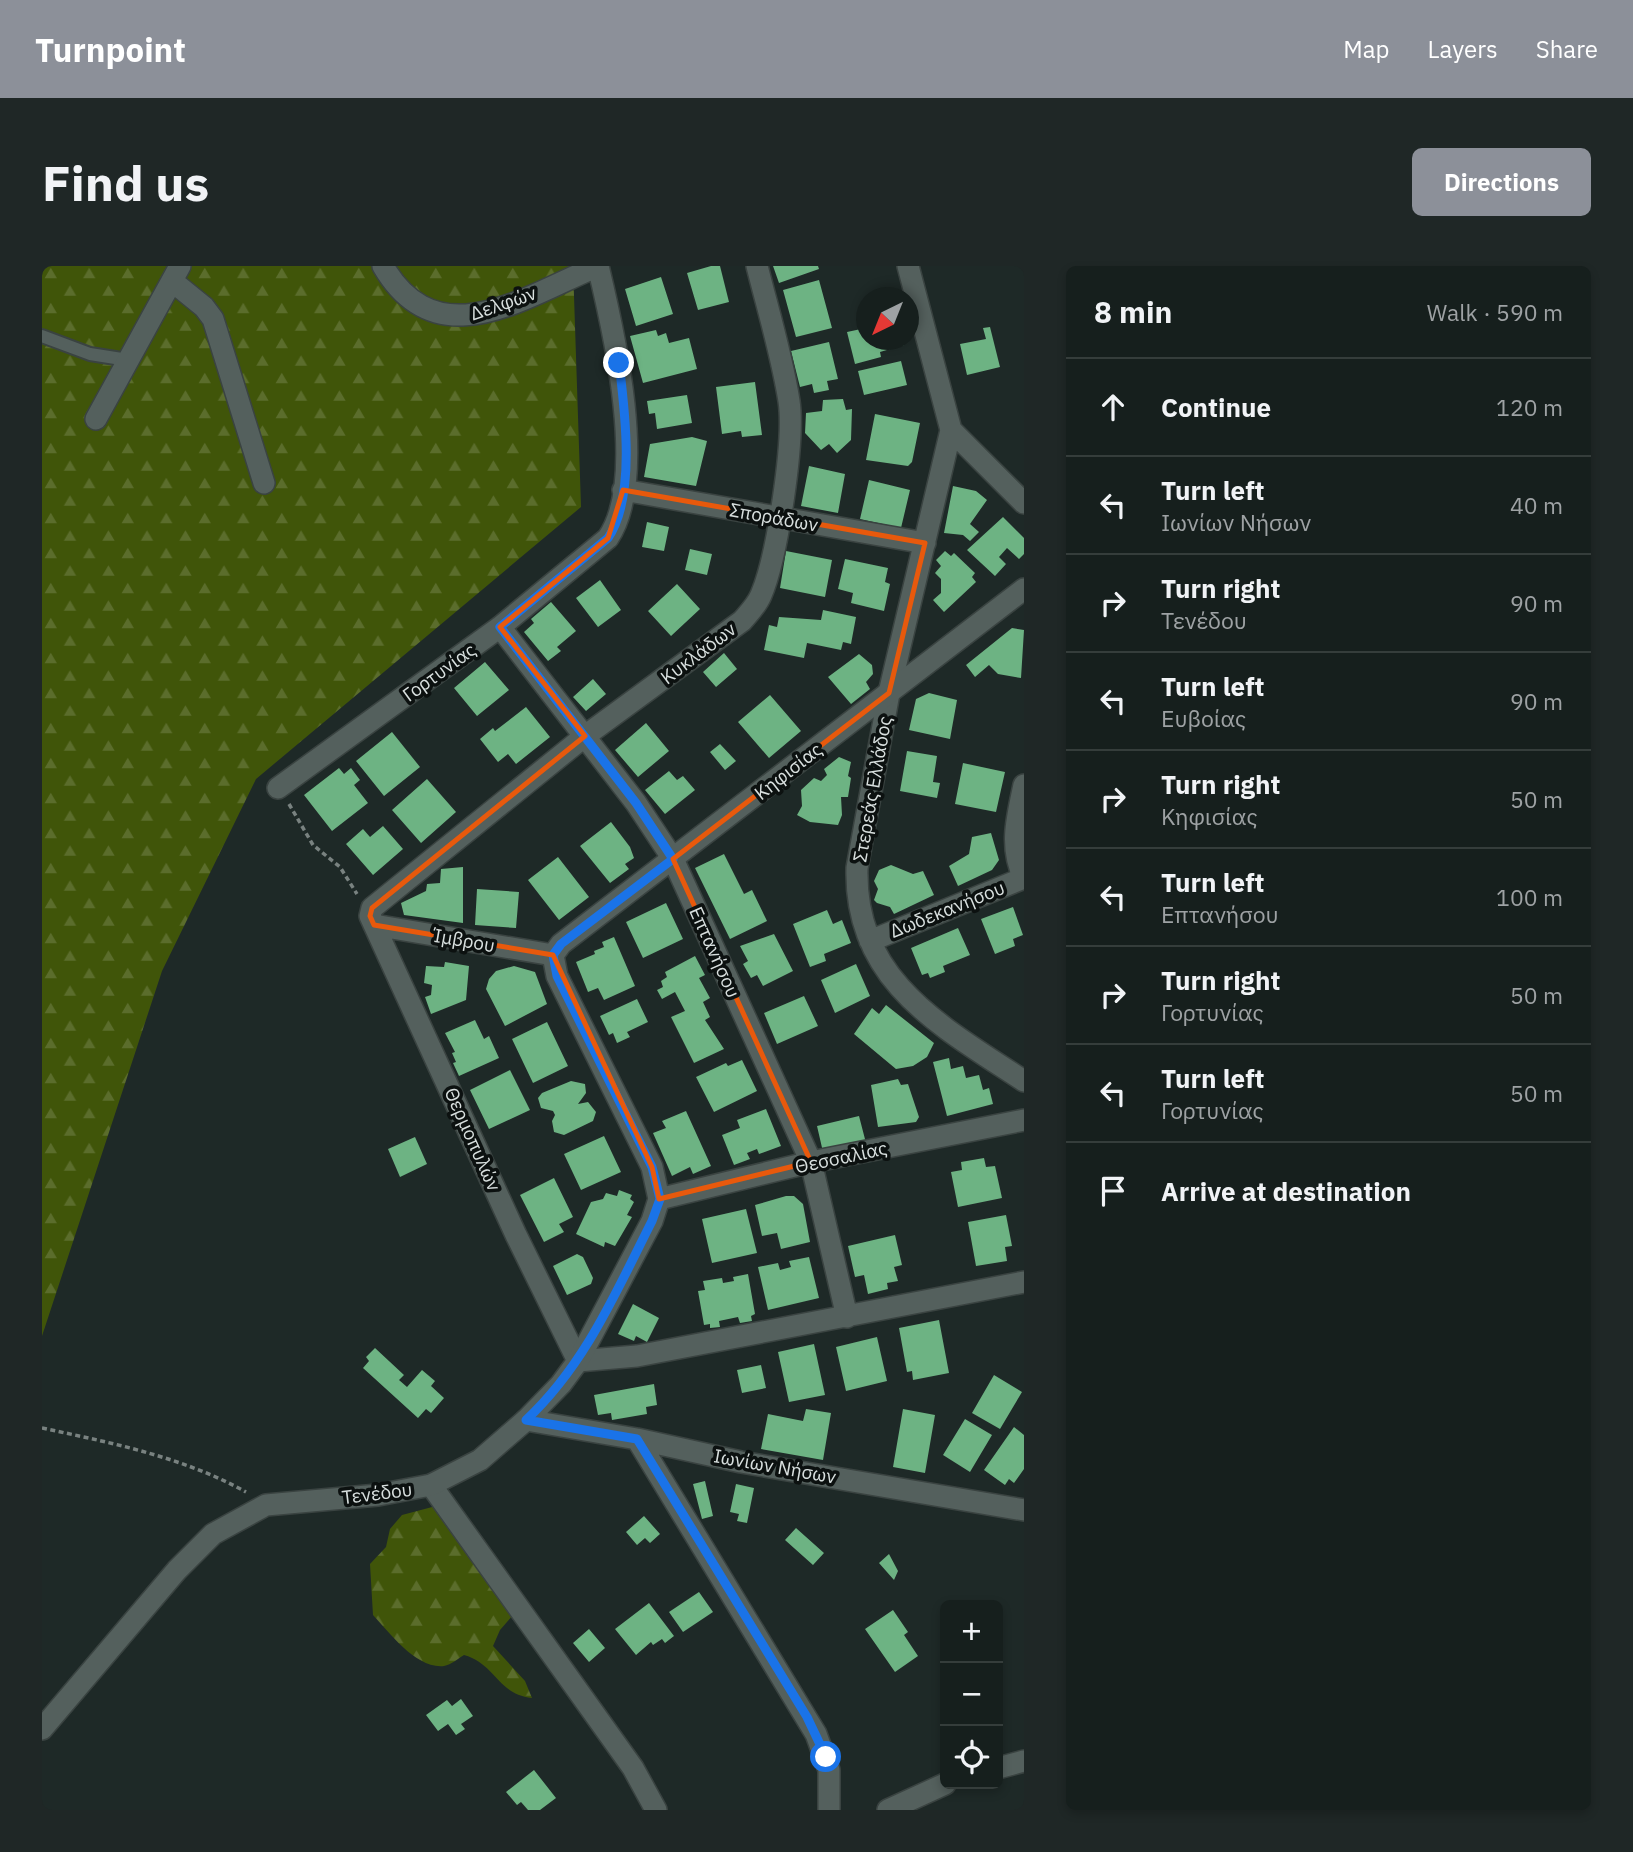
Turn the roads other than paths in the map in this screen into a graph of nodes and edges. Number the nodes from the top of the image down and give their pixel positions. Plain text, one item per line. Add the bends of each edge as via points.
1 (383, 266) edge
2 (598, 266) edge
3 (757, 266) edge
4 (908, 266) edge
5 (176, 274) edge
6 (42, 335) edge
7 (128, 360) junction
8 (96, 419) dead end
9 (951, 430) junction
10 (264, 483) dead end
11 (623, 489) junction
12 (1024, 503) edge
13 (779, 518) junction
14 (925, 543) junction
15 (1024, 589) edge
16 (500, 627) junction
17 (889, 693) junction
18 (585, 736) junction
19 (1024, 785) edge
20 (278, 788) road end
21 (673, 859) junction
22 (1024, 878) edge
23 (372, 916) junction
24 (870, 941) junction
25 (553, 955) junction
26 (1024, 1081) edge
27 (1024, 1120) edge
28 (811, 1162) junction
29 (660, 1199) junction
30 (1024, 1282) edge
31 (847, 1317) junction
32 (578, 1361) junction
33 (526, 1420) junction
34 (637, 1439) junction
35 (431, 1485) junction
36 (1024, 1510) edge
37 (42, 1729) edge
38 (1024, 1761) edge
39 (1003, 1767) edge
40 (940, 1786) edge
41 (656, 1810) edge
42 (829, 1810) edge
43 (888, 1810) edge

1 - 2 street, Δελφών via 412,302 433,313 461,317 492,311
2 - 11 street, Γορτυνίας via 625,411
3 - 13 street, Κυκλάδων via 790,410
4 - 9 street
5 - 7 street
5 - 10 street via 213,320
6 - 7 lane via 90,354
7 - 8 street
9 - 12 street
9 - 14 street, Στερεάς Ελλάδος
11 - 13 street, Σποράδων
11 - 16 street, Γορτυνίας via 616,526 608,538
13 - 14 street, Σποράδων
13 - 18 street, Κυκλάδων via 761,595 742,621
14 - 17 street, Στερεάς Ελλάδος
15 - 17 street, Κηφισίας
16 - 18 street, Επτανήσου
16 - 20 street, Γορτυνίας
17 - 21 street, Κηφισίας
17 - 24 street, Στερεάς Ελλάδος via 857,868 859,908
18 - 21 street, Επτανήσου
18 - 23 street, Κυκλάδων
19 - 22 street via 1014,833
21 - 25 street, Κηφισίας via 561,944
21 - 28 street, Επτανήσου
22 - 24 street, Δωδεκανήσου
23 - 25 street, Ίμβρου
23 - 32 street, Θερμοπυλών via 516,1236
24 - 26 street, Στερεάς Ελλάδος via 883,968 920,1009
25 - 29 street via 557,976 652,1167
27 - 28 street, Θεσσαλίας
28 - 29 street, Θεσσαλίας
28 - 31 street, Επτανήσου
29 - 32 street, Τενέδου
30 - 31 street
31 - 32 street via 637,1356
32 - 33 street, Τενέδου
33 - 34 street, Ιωνίων Νήσων
33 - 35 street, Τενέδου via 480,1460
34 - 36 street, Ιωνίων Νήσων via 741,1462
34 - 42 street via 816,1734 829,1770
35 - 37 street, Τενέδου via 378,1495 266,1504 213,1534
35 - 41 street via 633,1768
38 - 39 street
40 - 43 street

